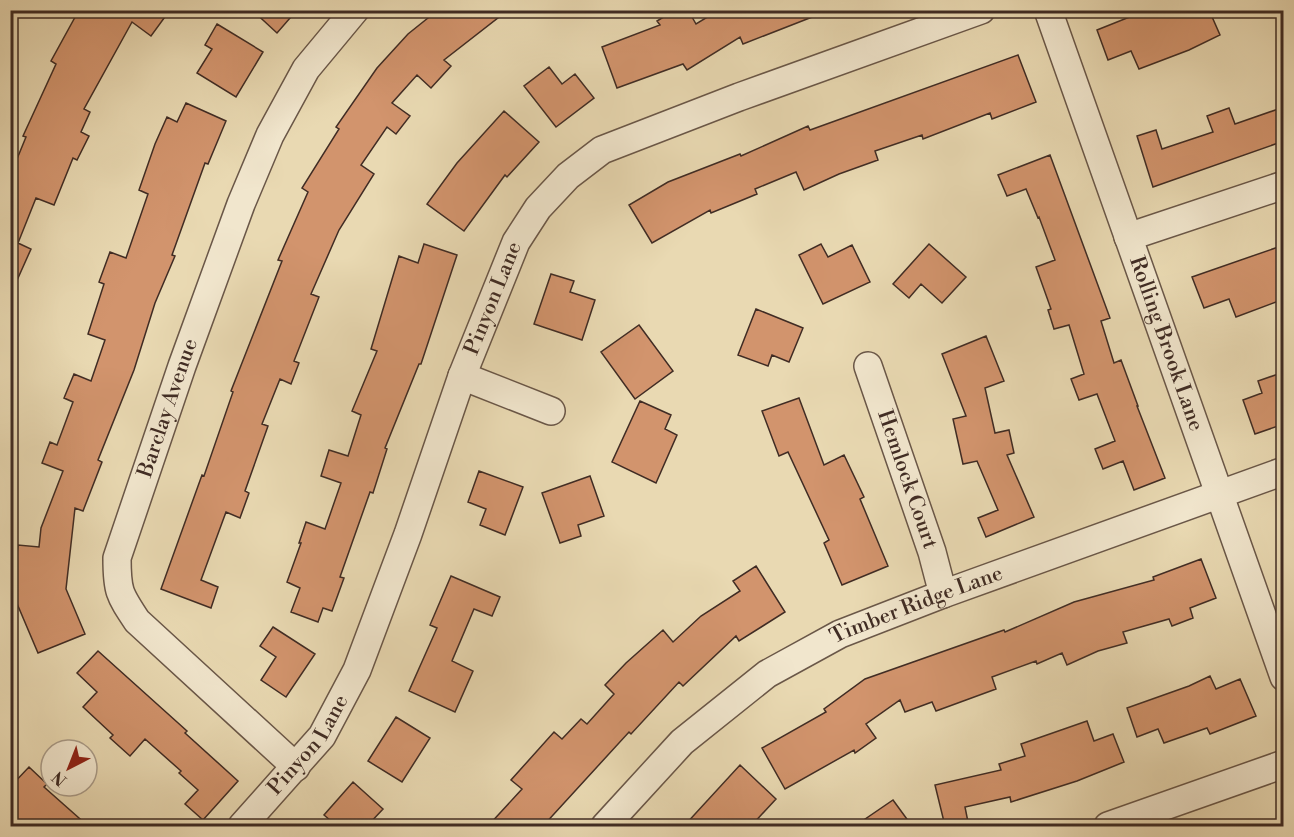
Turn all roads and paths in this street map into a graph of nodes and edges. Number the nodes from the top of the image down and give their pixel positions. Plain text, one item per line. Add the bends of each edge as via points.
1 (355, 10) edge
2 (981, 10) edge
3 (1048, 10) edge
4 (1284, 185) edge
5 (1128, 237) junction
6 (868, 366) dead end
7 (462, 376) junction
8 (551, 411) dead end
9 (1284, 471) edge
10 (1219, 494) junction
11 (943, 594) junction
12 (1284, 677) edge
13 (1284, 764) edge
14 (296, 767) junction
15 (243, 826) edge
16 (605, 826) edge
17 (1108, 826) edge

1 - 14 street, Barclay Avenue via 306,69 270,135 185,355 117,558 121,597 137,621
2 - 7 street, Pinyon Lane via 602,150 568,176 538,208 516,242
3 - 5 street, Rolling Brook Lane
4 - 5 street
5 - 10 street, Rolling Brook Lane
6 - 11 street, Hemlock Court
7 - 8 street
7 - 14 street, Pinyon Lane via 357,670 322,736
9 - 10 street, Timber Ridge Lane
10 - 11 street, Timber Ridge Lane
10 - 12 street, Rolling Brook Lane
11 - 16 street, Timber Ridge Lane via 840,634 767,674 682,742
13 - 17 street
14 - 15 street, Pinyon Lane

